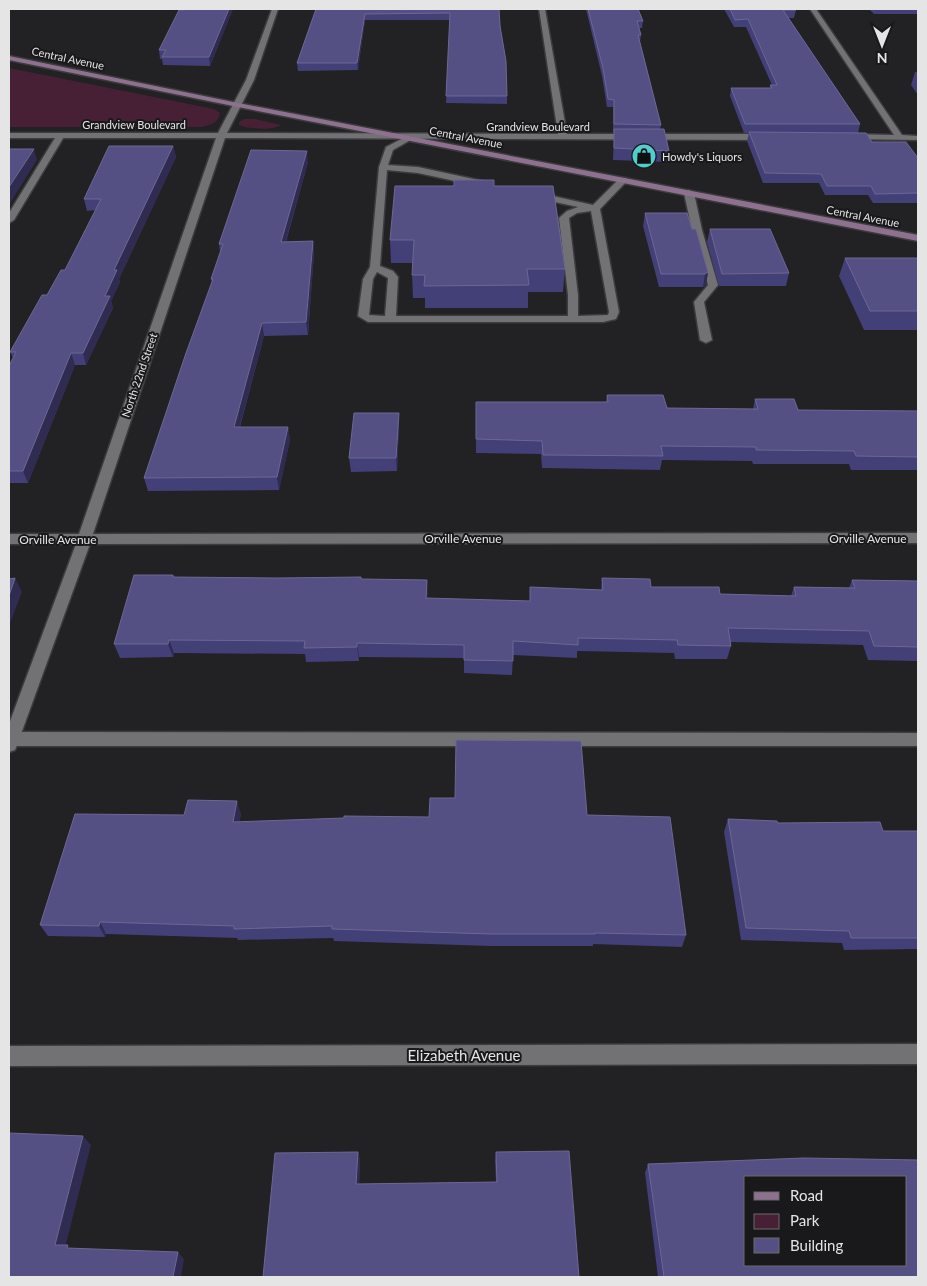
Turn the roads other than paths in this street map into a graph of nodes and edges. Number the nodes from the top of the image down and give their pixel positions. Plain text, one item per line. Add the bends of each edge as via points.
1 (275, 9) edge
2 (542, 9) edge
3 (813, 9) edge
4 (9, 58) edge
5 (238, 104) junction
6 (9, 135) edge
7 (61, 136) junction
8 (220, 136) junction
9 (563, 137) junction
10 (780, 137) edge
11 (840, 137) edge
12 (410, 138) junction
13 (900, 138) junction
14 (918, 138) edge
15 (383, 167) junction
16 (623, 180) junction
17 (493, 186) edge
18 (689, 193) junction
19 (530, 194) edge
20 (595, 208) junction
21 (9, 220) edge
22 (918, 238) edge
23 (375, 267) junction
24 (390, 319) junction
25 (573, 319) junction
26 (706, 340) dead end
27 (84, 538) junction
28 (918, 538) edge
29 (9, 539) edge
30 (918, 740) edge
31 (10, 742) edge
32 (918, 1054) edge
33 (9, 1056) edge

1 - 5 street, North 22nd Street
2 - 9 street
3 - 13 street
4 - 5 main road, Central Avenue
5 - 8 street, North 22nd Street
5 - 12 main road, Central Avenue
6 - 7 street, Grandview Boulevard
7 - 8 street, Grandview Boulevard
7 - 21 street
8 - 12 street, Grandview Boulevard
8 - 27 street, North 22nd Street
9 - 10 street, Grandview Boulevard
9 - 12 street, Grandview Boulevard
11 - 13 street
12 - 15 street via 389,149
12 - 16 main road, Central Avenue
13 - 14 street
15 - 17 street via 418,170
15 - 23 street
16 - 18 main road, Central Avenue
16 - 20 street
18 - 22 main road, Central Avenue
18 - 26 street via 713,285 699,302
19 - 20 street
20 - 25 street via 572,212 564,218
20 - 25 street via 614,312 612,317 603,319
23 - 24 street via 393,277
23 - 24 street via 368,279 363,316
24 - 25 street
27 - 28 street, Orville Avenue
27 - 29 street, Orville Avenue
27 - 31 street, North 22nd Street
30 - 31 street
32 - 33 street, Elizabeth Avenue

